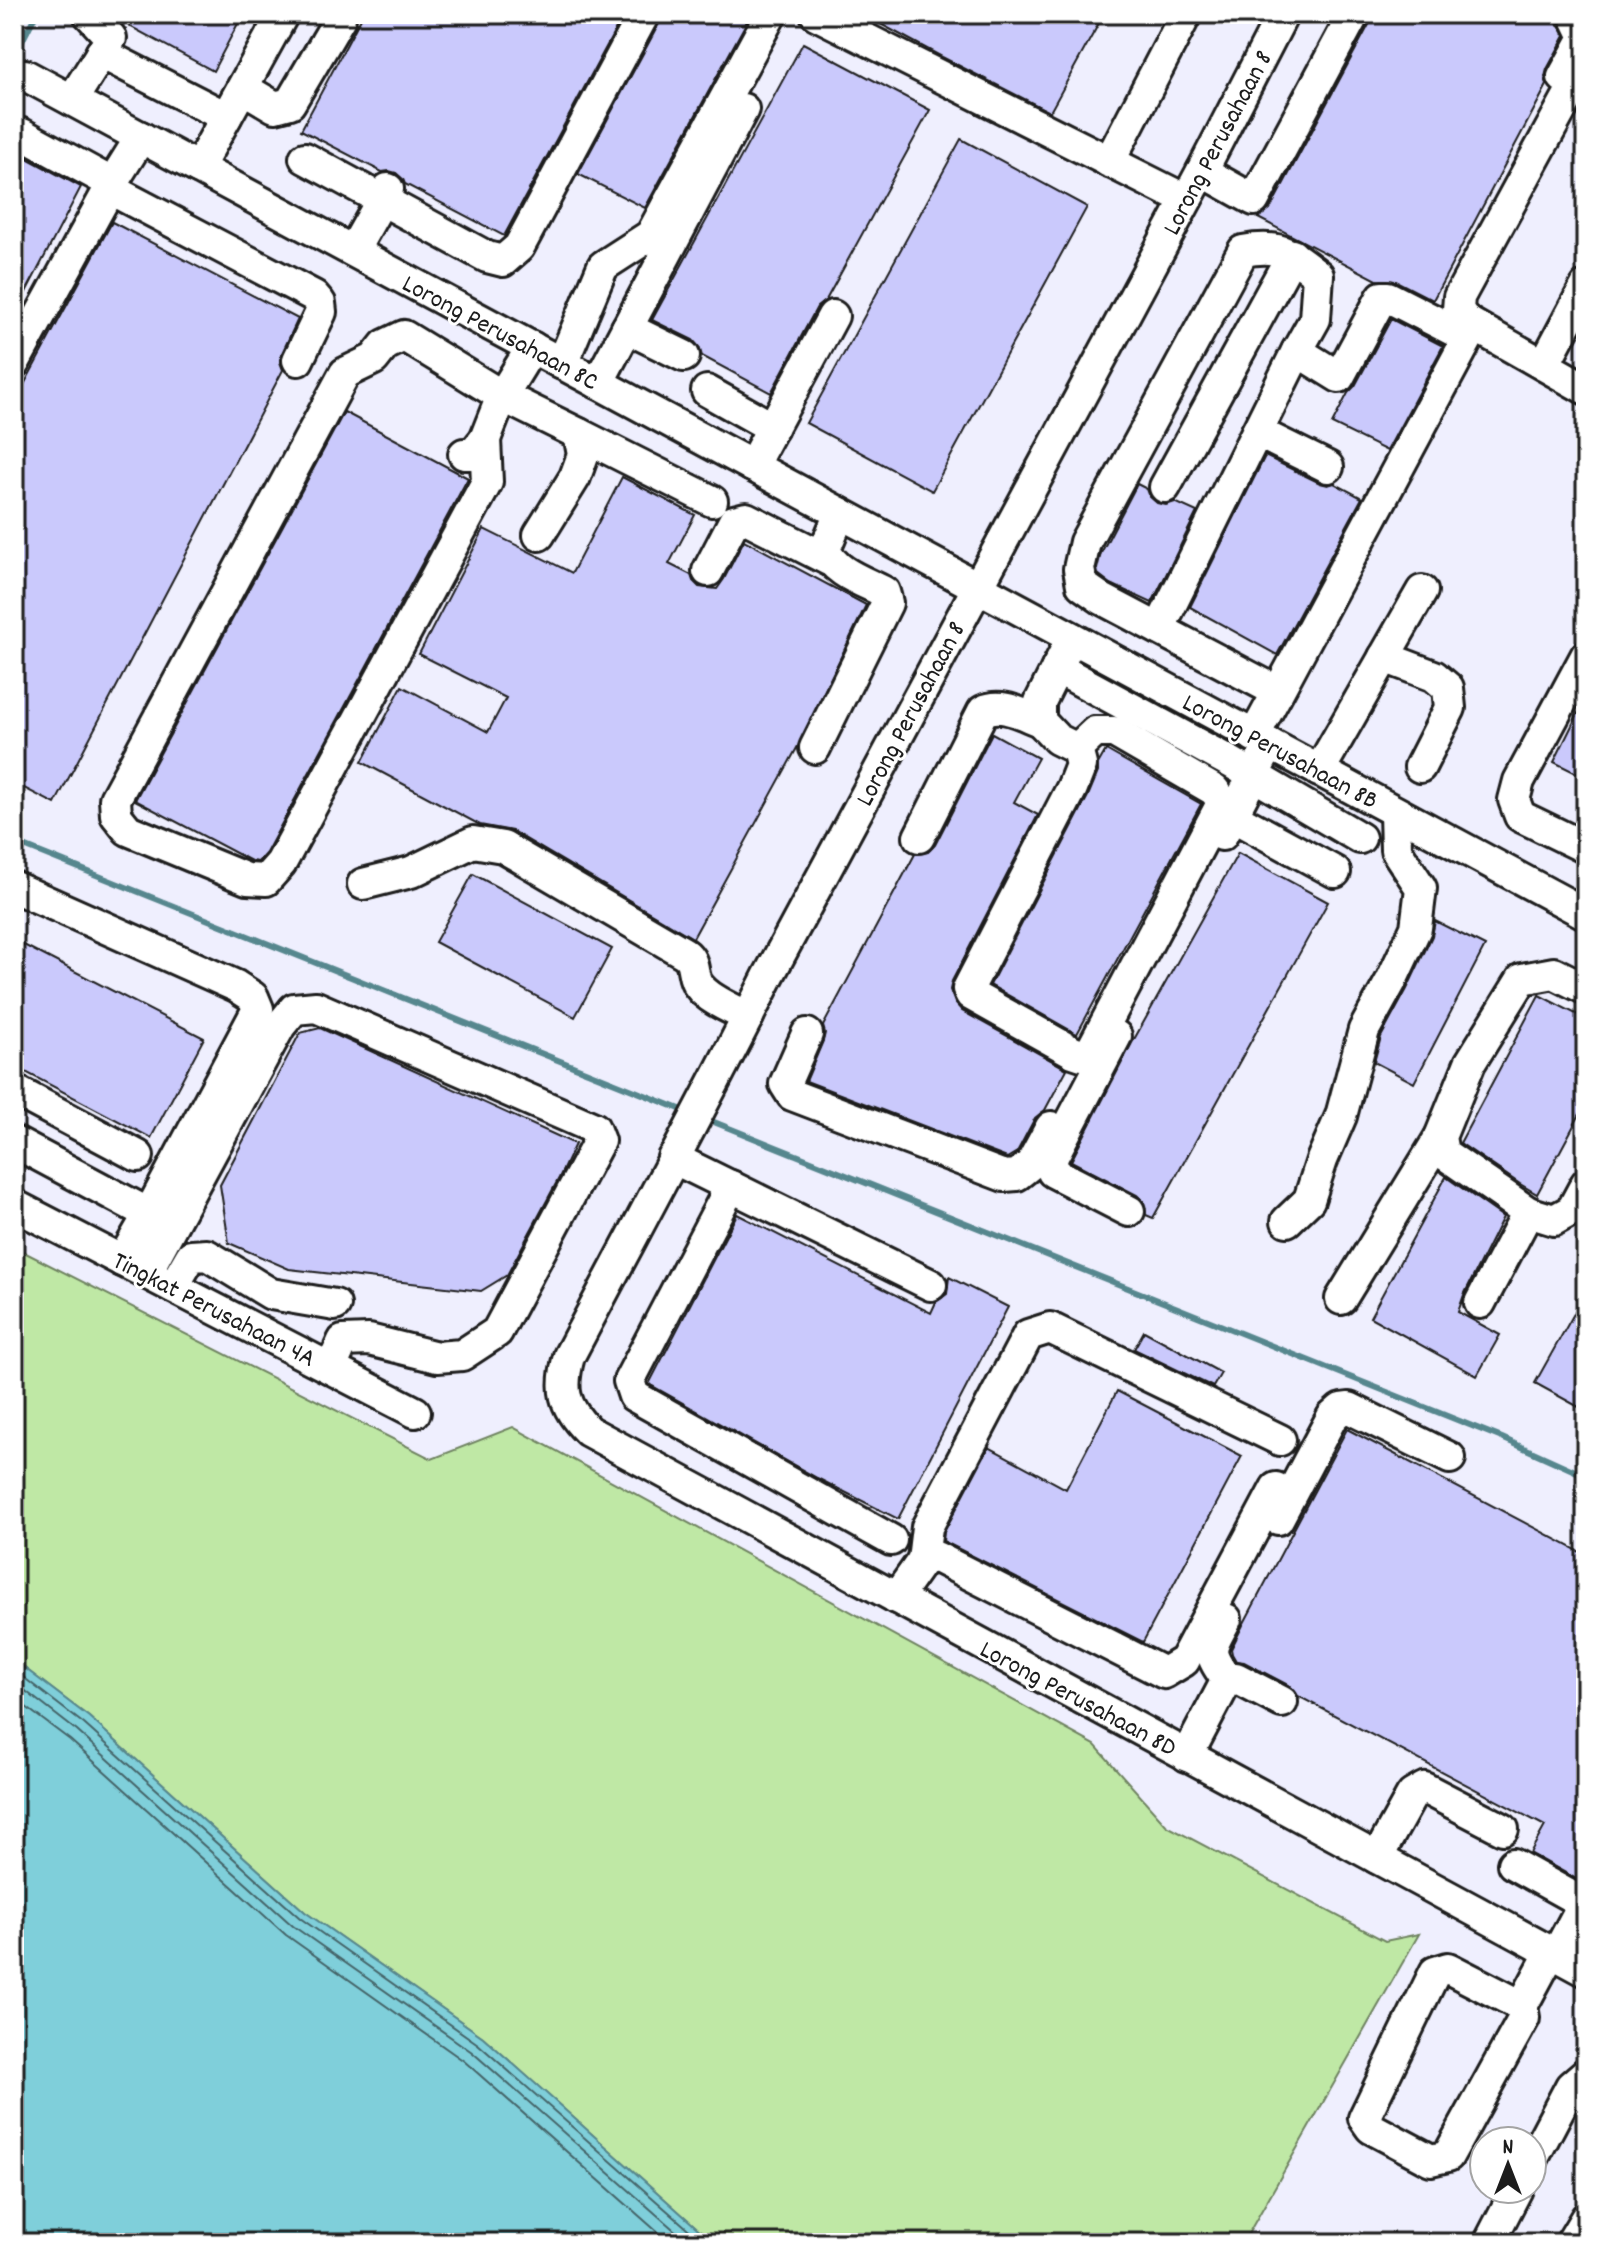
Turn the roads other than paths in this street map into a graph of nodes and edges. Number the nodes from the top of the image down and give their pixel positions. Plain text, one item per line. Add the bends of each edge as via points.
1 (89, 14) edge
2 (340, 14) edge
3 (644, 14) edge
4 (816, 14) edge
5 (1186, 14) edge
6 (1283, 14) edge
7 (1354, 14) edge
8 (1574, 14) edge
9 (282, 16) edge
10 (779, 21) edge
11 (325, 42) junction
12 (101, 53) junction
13 (1586, 64) edge
14 (25, 75) dead end
15 (243, 88) junction
16 (72, 100) junction
17 (226, 117) junction
18 (14, 132) edge
19 (1534, 132) dead end
20 (141, 137) junction
21 (305, 158) dead end
22 (1109, 162) junction
23 (198, 168) junction
24 (1202, 171) junction
25 (113, 183) junction
26 (384, 195) junction
27 (1186, 200) junction
28 (353, 251) junction
29 (1292, 255) junction
30 (1586, 286) edge
31 (833, 316) dead end
32 (627, 328) junction
33 (532, 347) junction
34 (1297, 351) junction
35 (684, 356) dead end
36 (298, 360) dead end
37 (14, 363) edge
38 (562, 364) junction
39 (1544, 365) junction
40 (598, 383) junction
41 (1586, 389) edge
42 (707, 391) dead end
43 (502, 396) junction
44 (773, 428) junction
45 (1257, 432) junction
46 (579, 434) junction
47 (752, 466) junction
48 (1328, 467) dead end
49 (1165, 487) dead end
50 (712, 501) dead end
51 (840, 513) junction
52 (539, 535) dead end
53 (829, 560) junction
54 (708, 571) dead end
55 (977, 586) junction
56 (1422, 591) dead end
57 (1159, 629) junction
58 (1072, 638) junction
59 (1586, 656) edge
60 (1384, 657) junction
61 (1057, 668) junction
62 (1278, 692) junction
63 (1040, 721) junction
64 (1262, 740) junction
65 (815, 748) dead end
66 (1077, 749) junction
67 (1420, 767) dead end
68 (1319, 771) junction
69 (1253, 776) junction
70 (1395, 812) junction
71 (1232, 816) junction
72 (919, 837) dead end
73 (1360, 838) dead end
74 (1586, 848) edge
75 (1335, 872) dead end
76 (363, 884) dead end
77 (14, 887) edge
78 (1586, 914) edge
79 (1586, 989) edge
80 (748, 1017) junction
81 (807, 1034) dead end
82 (1091, 1051) junction
83 (14, 1090) edge
84 (1440, 1137) junction
85 (14, 1142) edge
86 (678, 1149) junction
87 (138, 1156) dead end
88 (1586, 1184) edge
89 (731, 1186) junction
90 (14, 1205) edge
91 (1129, 1211) dead end
92 (1528, 1212) junction
93 (149, 1214) junction
94 (1287, 1221) dead end
95 (134, 1267) junction
96 (931, 1285) dead end
97 (173, 1287) junction
98 (1341, 1299) dead end
99 (1480, 1303) dead end
100 (335, 1305) dead end
101 (331, 1368) junction
102 (415, 1412) dead end
103 (575, 1418) joint
104 (1280, 1440) dead end
105 (1450, 1458) dead end
106 (1276, 1488) dead end
107 (817, 1498) junction
108 (891, 1540) dead end
109 (793, 1542) junction
110 (923, 1560) junction
111 (896, 1598) junction
112 (1227, 1680) junction
113 (1282, 1702) dead end
114 (1187, 1756) junction
115 (1503, 1829) dead end
116 (1377, 1858) junction
117 (1513, 1864) dead end
118 (1585, 1901) edge
119 (1554, 1954) junction
120 (1586, 1971) edge
121 (1522, 2006) junction
122 (1586, 2073) edge
123 (1548, 2130) edge
124 (1509, 2205) edge
125 (1586, 2218) edge
126 (1489, 2243) edge
127 (1571, 2243) edge

1 - 12 street via 111,38
2 - 11 street
3 - 26 street via 519,247 503,261 487,257
4 - 22 street
5 - 22 street
6 - 24 street, Lorong Perusahaan 8
7 - 24 street via 1254,200
8 - 19 street via 1585,37
9 - 11 street
9 - 15 street
10 - 32 street
10 - 38 street via 651,235 603,266
11 - 15 street via 290,103 275,107
12 - 16 street
12 - 17 street
13 - 39 street via 1459,297 1458,310 1466,321
14 - 16 street, Lorong Perusahaan 8C
15 - 17 street
16 - 20 street, Lorong Perusahaan 8C
17 - 23 street
18 - 25 street
20 - 23 street, Lorong Perusahaan 8C
20 - 25 street
21 - 26 street
22 - 27 street
23 - 28 street, Lorong Perusahaan 8C
24 - 27 street, Lorong Perusahaan 8
25 - 36 street via 314,296 321,312
25 - 37 street
26 - 28 street
27 - 55 street, Lorong Perusahaan 8
28 - 33 street, Lorong Perusahaan 8C
29 - 34 street via 1318,275 1315,319
29 - 49 street
29 - 57 street via 1267,247 1243,251 1085,542 1079,569 1082,585
30 - 39 street
31 - 44 street
32 - 35 street
32 - 40 street
33 - 38 street, Lorong Perusahaan 8C
33 - 43 street
34 - 45 street
34 - 62 street via 1339,377 1382,297 1468,338
38 - 40 street, Lorong Perusahaan 8C
39 - 41 street
40 - 47 street, Lorong Perusahaan 8C
42 - 44 street
43 - 43 street via 404,336 345,373 115,799 116,815 128,830 247,879 266,880 281,863 487,482 474,447
43 - 46 street
44 - 47 street
45 - 48 street
45 - 57 street
46 - 50 street
46 - 52 street via 583,455 575,477
47 - 51 street, Lorong Perusahaan 8C
51 - 53 street via 825,549
51 - 55 street, Lorong Perusahaan 8C
53 - 54 street via 746,518 734,521
53 - 65 street via 884,592 887,603
55 - 58 street, Lorong Perusahaan 8B
55 - 80 street, Lorong Perusahaan 8
56 - 60 street
57 - 62 street
58 - 61 street
58 - 64 street, Lorong Perusahaan 8B
59 - 74 street via 1519,781 1514,800 1520,816
60 - 67 street via 1434,676 1448,688 1450,708
60 - 68 street
61 - 63 street via 1040,702
61 - 69 street
62 - 64 street
63 - 66 street via 1057,739
63 - 72 street via 1006,708 983,711
64 - 68 street, Lorong Perusahaan 8B
64 - 69 street
66 - 82 street via 1081,765 1072,788 968,989 1073,1052
66 - 82 street via 1095,732 1114,732 1220,798 1220,807
68 - 70 street, Lorong Perusahaan 8B
69 - 71 street
69 - 73 street
70 - 78 street, Lorong Perusahaan 8B
70 - 94 street via 1396,850 1421,888 1416,928 1364,1030 1341,1116 1309,1200
71 - 75 street
71 - 91 street via 1052,1158 1053,1172
76 - 80 street via 411,872 473,842 503,847 690,957 701,990
77 - 93 street via 236,986 253,997 258,1009
79 - 84 street via 1554,973 1522,979 1470,1063
80 - 86 street, Lorong Perusahaan 8
81 - 82 street via 785,1084 792,1095 1004,1176 1017,1175 1031,1164
83 - 87 street
84 - 92 street via 1443,1153
84 - 98 street
85 - 93 street
86 - 89 street
86 - 103 street, Lorong Perusahaan 8 via 569,1356 563,1377
88 - 92 street via 1572,1210 1554,1220
89 - 96 street
89 - 107 street via 629,1381 634,1396
90 - 95 street, Tingkat Perusahaan 4A
92 - 99 street
93 - 95 street
95 - 97 street, Tingkat Perusahaan 4A
95 - 101 street via 294,1009 316,1007 594,1128 599,1141 497,1332 462,1355 437,1357 369,1340 343,1341
97 - 100 street via 191,1256 207,1255 271,1294
97 - 101 street, Tingkat Perusahaan 4A
101 - 102 street, Tingkat Perusahaan 4A
103 - 109 street, Lorong Perusahaan 8D via 588,1431
104 - 110 street via 1050,1328 1028,1335 927,1527
105 - 112 street via 1349,1408 1332,1417 1211,1649 1212,1660
106 - 110 street via 1184,1661 1164,1673 936,1557
107 - 108 street
107 - 109 street
109 - 111 street, Lorong Perusahaan 8D
110 - 111 street
111 - 114 street, Lorong Perusahaan 8D
112 - 113 street via 1236,1678
112 - 114 street
114 - 116 street, Lorong Perusahaan 8D
115 - 116 street via 1424,1788 1412,1795
116 - 119 street, Lorong Perusahaan 8D
117 - 118 street
118 - 119 street
119 - 120 street, Lorong Perusahaan 8D
119 - 121 street
121 - 121 street via 1448,1968 1435,1972 1364,2118 1371,2128 1431,2160 1448,2156 1524,2018
122 - 123 street via 1571,2086
124 - 126 street
125 - 127 street

